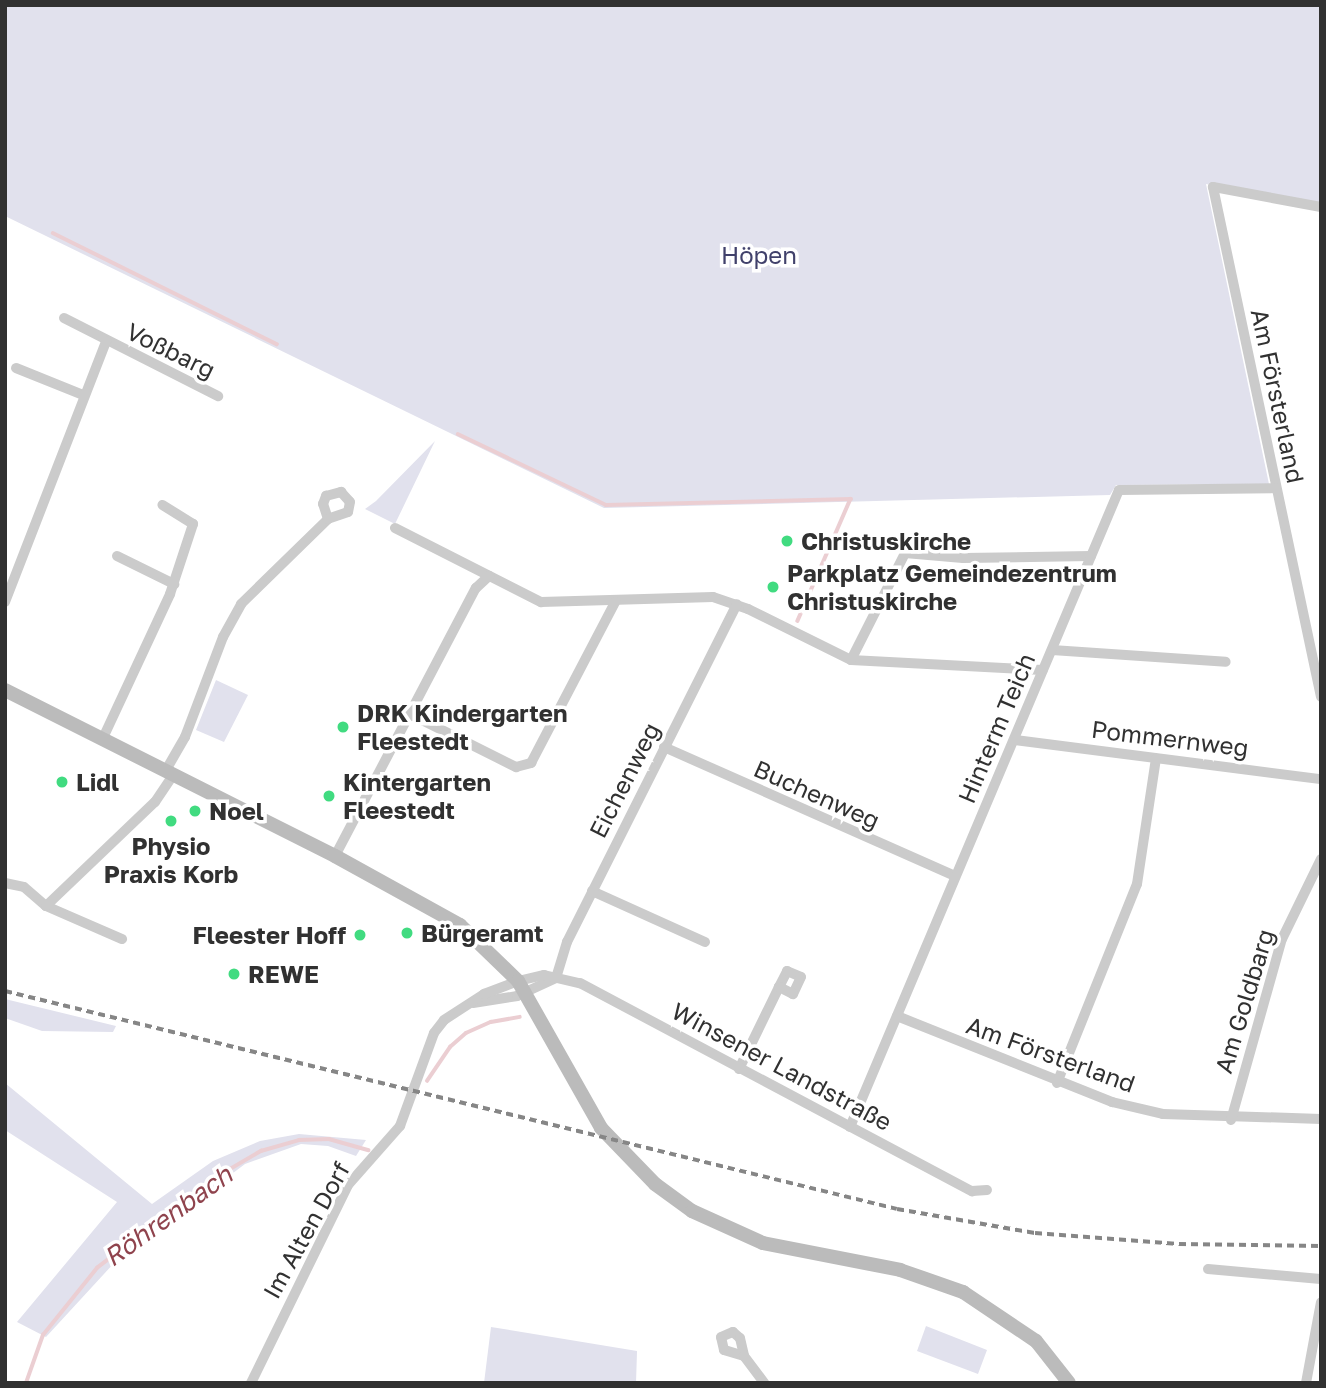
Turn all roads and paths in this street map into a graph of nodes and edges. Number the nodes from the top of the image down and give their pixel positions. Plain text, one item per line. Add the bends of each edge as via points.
1 (1321, 207) edge
2 (64, 318) dead end
3 (106, 341) junction
4 (16, 368) dead end
5 (83, 395) junction
6 (218, 396) dead end
7 (1276, 488) junction
8 (163, 505) dead end
9 (328, 519) dead end
10 (395, 528) dead end
11 (117, 556) dead end
12 (1091, 556) junction
13 (489, 576) junction
14 (174, 583) junction
15 (5, 602) edge
16 (615, 602) junction
17 (737, 604) junction
18 (1052, 650) junction
19 (852, 660) junction
20 (1226, 662) dead end
21 (1043, 670) junction
22 (5, 690) edge
23 (1321, 697) edge
24 (410, 714) junction
25 (103, 738) junction
26 (1015, 740) junction
27 (664, 747) junction
28 (1156, 758) junction
29 (170, 772) junction
30 (1321, 779) edge
31 (335, 856) junction
32 (1321, 859) edge
33 (955, 876) junction
34 (5, 883) edge
35 (592, 891) junction
36 (46, 906) junction
37 (122, 939) dead end
38 (705, 942) dead end
39 (556, 978) junction
40 (521, 987) junction
41 (779, 987) dead end
42 (897, 1016) junction
43 (739, 1069) junction
44 (1057, 1083) junction
45 (1321, 1119) edge
46 (1231, 1120) junction
47 (850, 1127) junction
48 (987, 1190) dead end
49 (1208, 1269) dead end
50 (1321, 1279) edge
51 (1321, 1301) edge
52 (744, 1356) dead end
53 (251, 1383) edge
54 (764, 1383) edge
55 (1069, 1383) edge
56 (1306, 1383) edge

1 - 7 street, Am Försterland via 1213,187
2 - 3 street, Voßbarg
3 - 5 street, Voßbarg
3 - 6 street, Voßbarg
4 - 5 street
5 - 15 street, Voßbarg
7 - 12 street, Hinterm Teich via 1119,490
7 - 23 street, Am Försterland
8 - 14 street via 193,520
9 - 29 street via 246,598
10 - 13 street
11 - 14 street
12 - 18 street, Hinterm Teich
12 - 19 street via 963,558 905,553
13 - 16 street via 541,602
13 - 24 street via 476,588
14 - 25 street
16 - 17 street via 713,597
16 - 24 street via 531,763 516,767
17 - 19 street
17 - 27 street, Eichenweg
18 - 20 street
18 - 21 street, Hinterm Teich
19 - 21 street
21 - 26 street, Hinterm Teich
22 - 25 street
24 - 31 street
25 - 29 street
26 - 28 street, Pommernweg
26 - 33 street, Hinterm Teich
27 - 33 street, Buchenweg
27 - 35 street, Eichenweg
28 - 30 street, Pommernweg
28 - 44 street via 1137,884
29 - 31 street
29 - 36 street via 155,802
31 - 40 street via 460,925
32 - 46 street, Am Goldbarg via 1278,951
33 - 42 street, Hinterm Teich
34 - 36 street via 24,887
35 - 38 street
35 - 39 street, Eichenweg via 561,953
36 - 37 street
39 - 40 street, Winsener Landstraße via 544,975
39 - 43 street, Winsener Landstraße via 592,989
40 - 53 street, Im Alten Dorf via 472,1003 444,1020 433,1033 400,1126 348,1185
40 - 55 street via 601,1128 654,1184 692,1211 763,1243 900,1270 963,1292 1036,1341
41 - 43 street
42 - 44 street, Am Försterland
42 - 47 street, Hinterm Teich
43 - 47 street, Winsener Landstraße
44 - 46 street, Am Försterland via 1163,1114
45 - 46 street, Am Försterland
47 - 48 street, Winsener Landstraße via 972,1191
49 - 50 street
51 - 56 street
52 - 54 street

